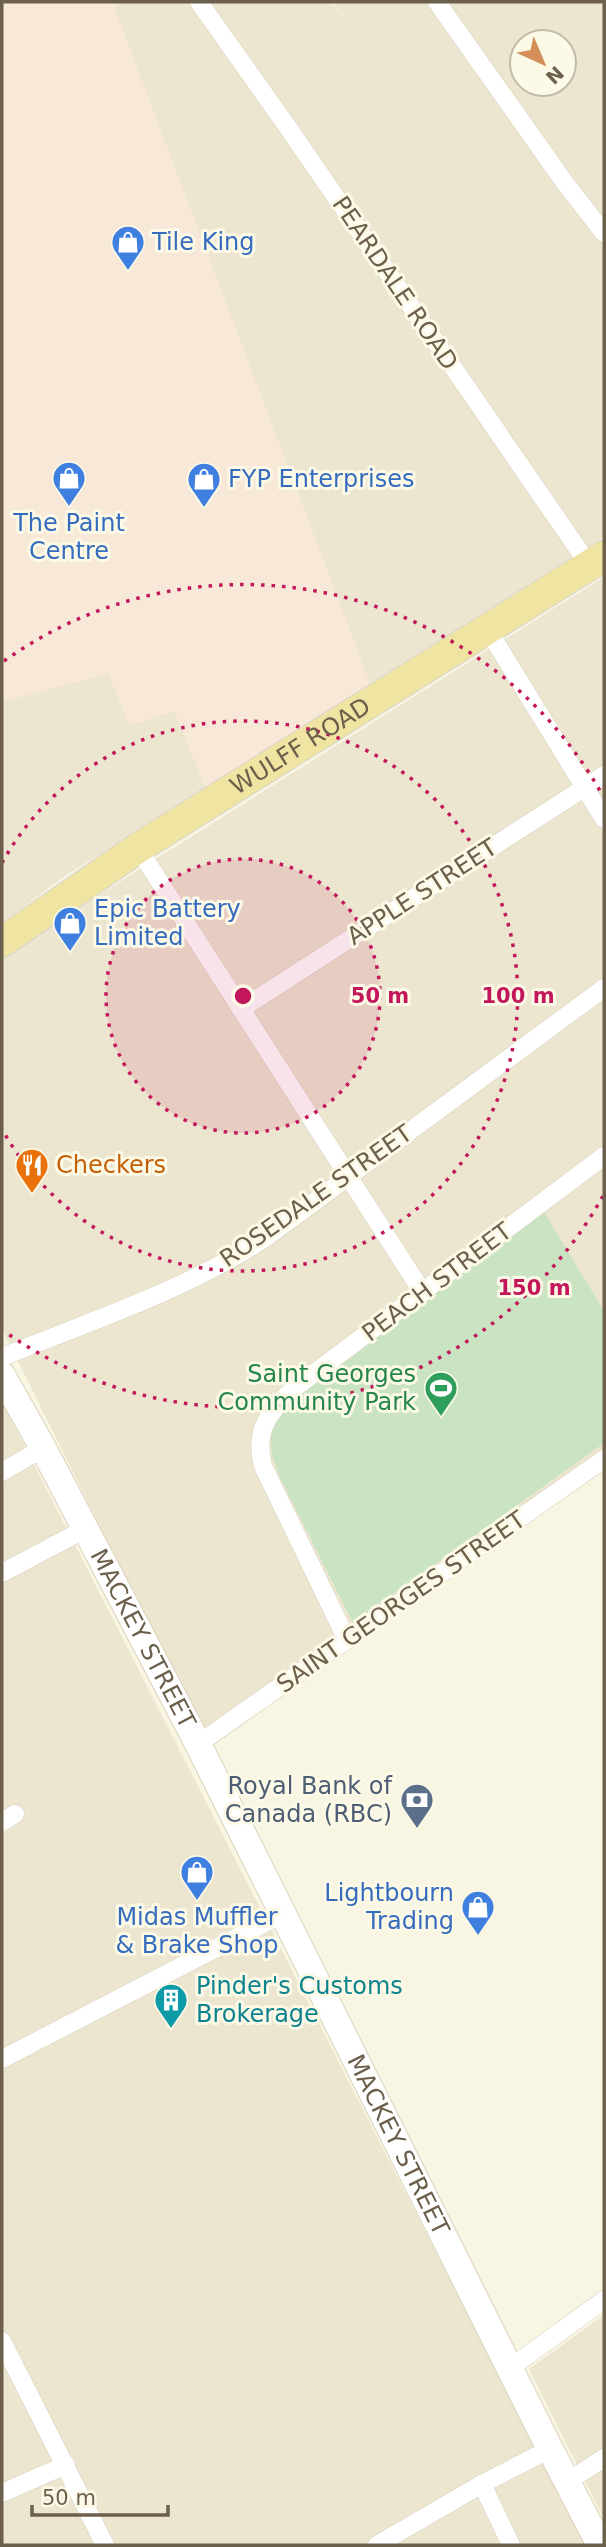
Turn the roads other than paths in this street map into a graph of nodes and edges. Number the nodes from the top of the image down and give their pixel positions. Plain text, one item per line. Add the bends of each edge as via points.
1 (199, 2) edge
2 (437, 2) edge
3 (604, 233) edge
4 (597, 561) edge
5 (488, 629) junction
6 (604, 775) edge
7 (585, 787) junction
8 (604, 819) edge
9 (138, 848) junction
10 (2, 942) edge
11 (604, 988) edge
12 (241, 1009) junction
13 (604, 1156) edge
14 (348, 1176) junction
15 (423, 1293) junction
16 (2, 1357) edge
17 (2, 1375) edge
18 (43, 1448) junction
19 (604, 1459) edge
20 (2, 1472) edge
21 (85, 1529) junction
22 (2, 1573) edge
23 (347, 1640) junction
24 (198, 1744) junction
25 (284, 1913) junction
26 (2, 2059) edge
27 (604, 2300) edge
28 (2, 2340) edge
29 (510, 2368) junction
30 (550, 2449) junction
31 (604, 2458) edge
32 (66, 2465) junction
33 (568, 2481) junction
34 (482, 2484) junction
35 (2, 2493) edge
36 (105, 2545) edge
37 (377, 2545) edge
38 (511, 2545) edge
39 (600, 2545) edge

1 - 4 street, PEARDALE ROAD
2 - 3 street
4 - 5 main road, WULFF ROAD
5 - 7 street
5 - 9 main road, WULFF ROAD
6 - 7 street, APPLE STREET
7 - 8 street
7 - 12 street, APPLE STREET
9 - 10 main road, WULFF ROAD
9 - 12 street
11 - 14 street, ROSEDALE STREET
12 - 14 street
13 - 15 street, PEACH STREET
14 - 15 street
14 - 16 street, ROSEDALE STREET via 232,1260 180,1286
15 - 23 street, PEACH STREET via 293,1389 270,1413 260,1436 263,1466
17 - 18 main road, MACKEY STREET
18 - 20 street
18 - 21 main road, MACKEY STREET
19 - 23 street, SAINT GEORGES STREET
21 - 22 street
21 - 24 main road, MACKEY STREET
23 - 24 street, SAINT GEORGES STREET
24 - 25 main road, MACKEY STREET
25 - 26 street
25 - 29 main road, MACKEY STREET
27 - 29 street
28 - 32 street
29 - 30 main road, MACKEY STREET
30 - 33 main road, MACKEY STREET
30 - 34 street
31 - 33 street
32 - 35 street
32 - 36 street
33 - 39 main road, MACKEY STREET
34 - 37 street
34 - 38 street

